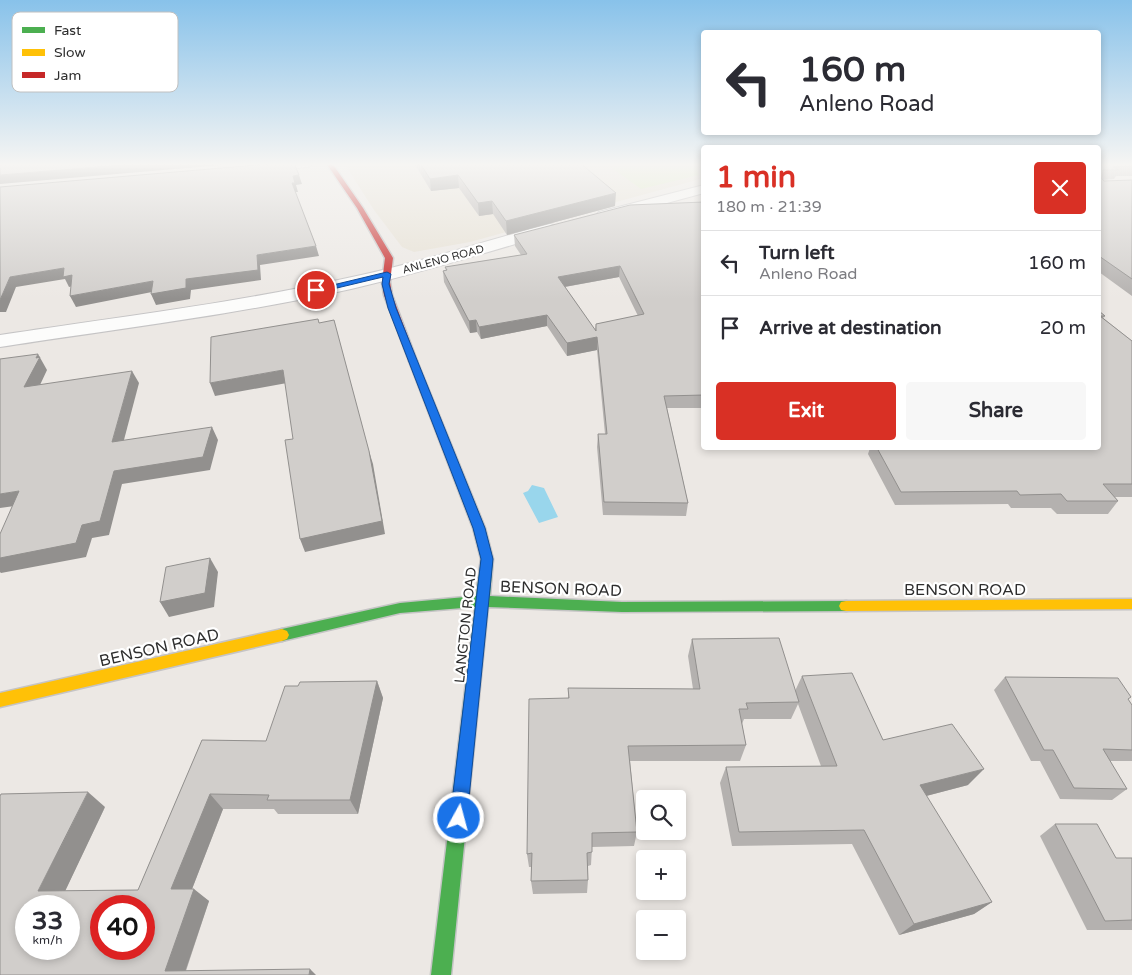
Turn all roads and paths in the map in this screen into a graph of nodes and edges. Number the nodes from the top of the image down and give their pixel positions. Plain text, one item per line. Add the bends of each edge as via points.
1 (360, 208) edge
2 (629, 208) edge
3 (584, 220) edge
4 (565, 226) edge
5 (387, 274) junction
6 (0, 341) edge
7 (483, 601) junction
8 (1132, 604) edge
9 (0, 700) edge
10 (441, 975) edge

1 - 5 street, LANGTON ROAD via 389,258
2 - 3 street
4 - 5 street, ANLENO ROAD
5 - 6 street, ANLENO ROAD via 263,300
5 - 7 street, LANGTON ROAD via 392,308 479,528 487,559
7 - 8 street, BENSON ROAD via 622,607
7 - 9 street, BENSON ROAD via 400,608
7 - 10 street, LANGTON ROAD

